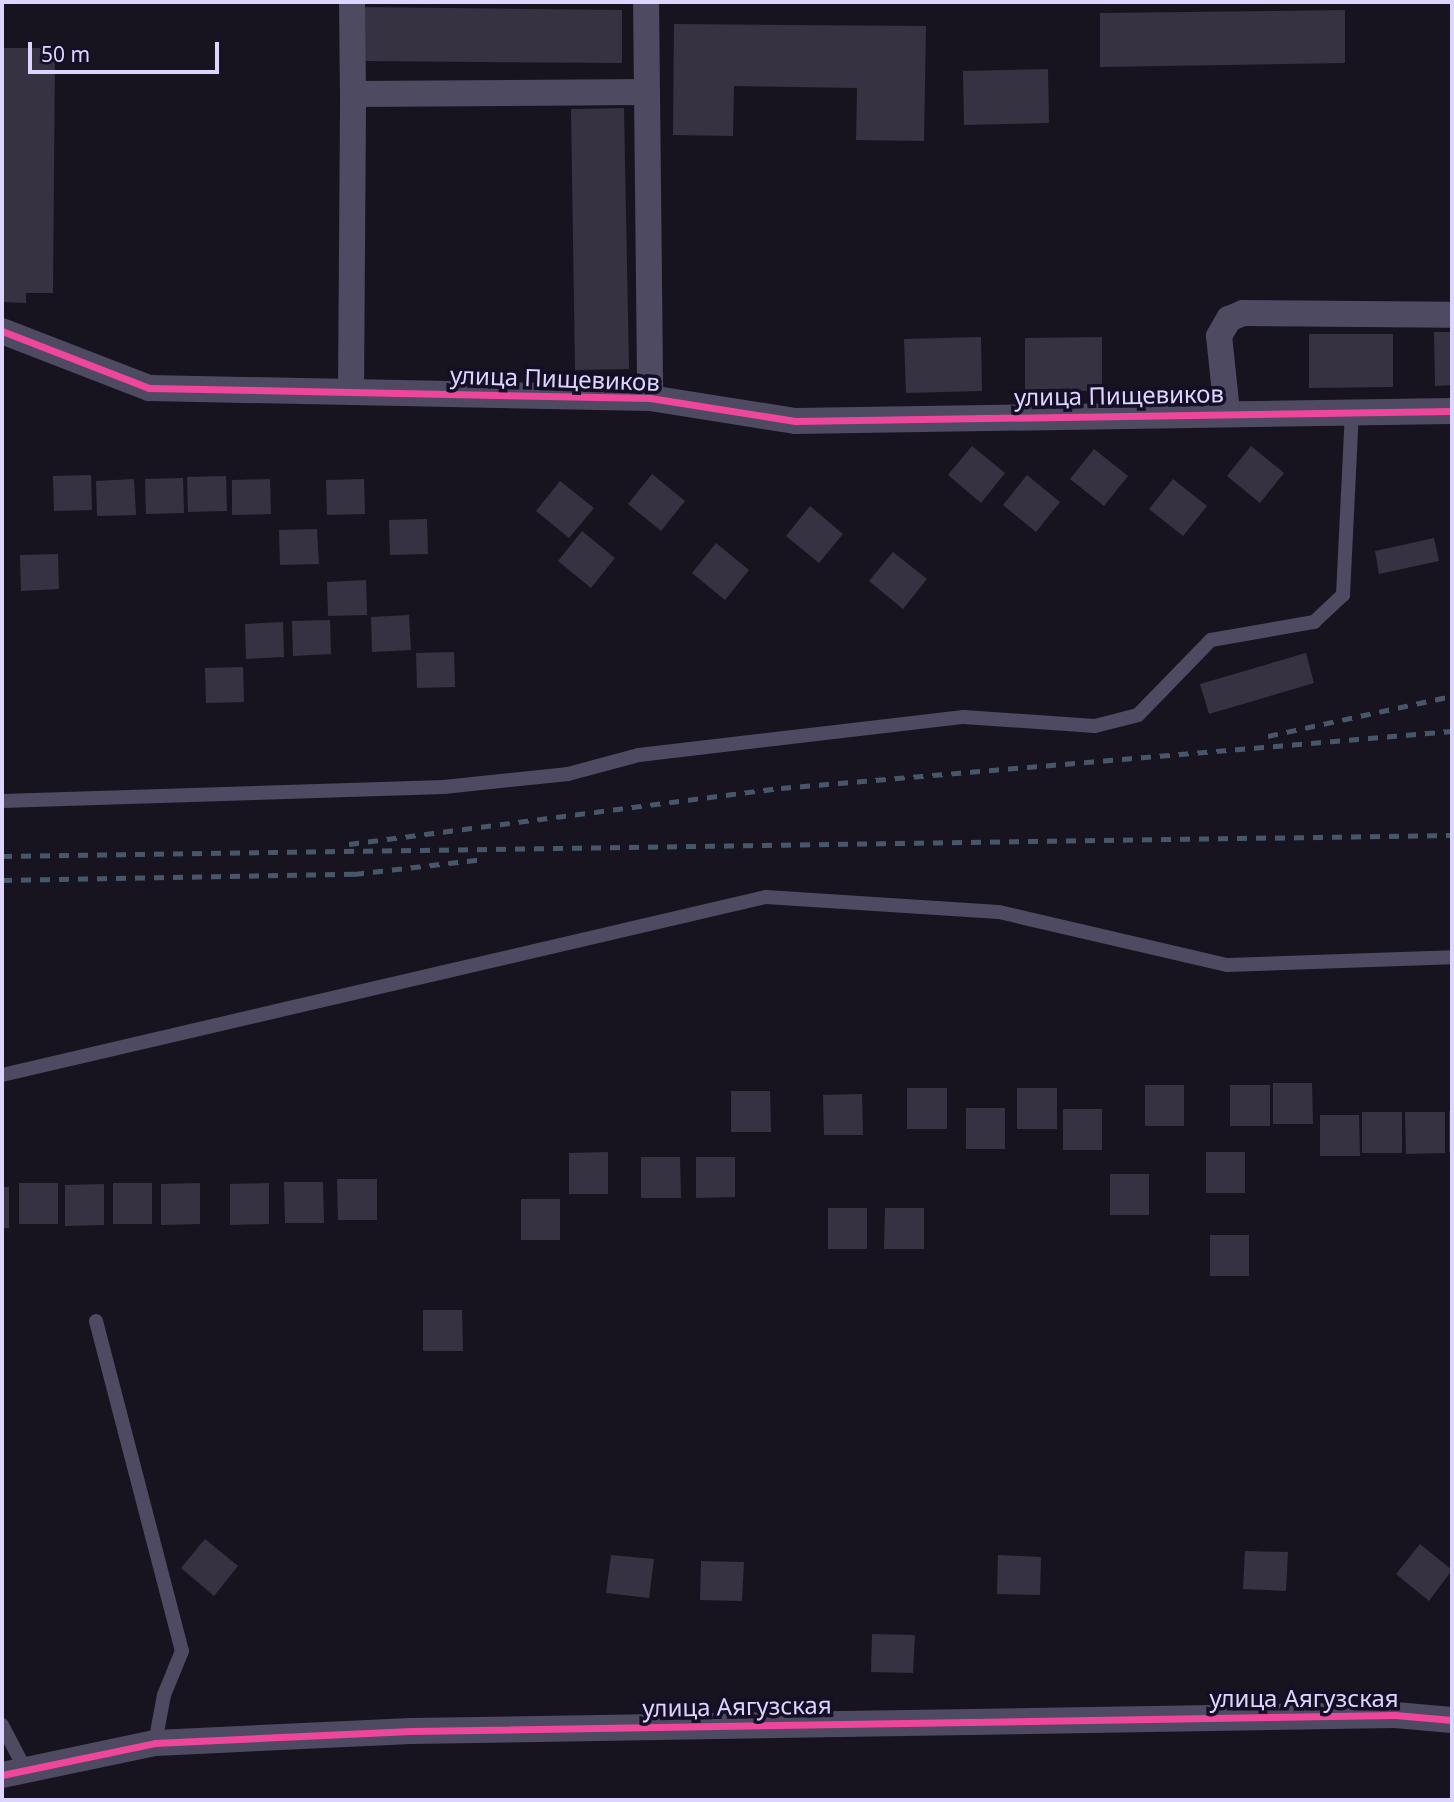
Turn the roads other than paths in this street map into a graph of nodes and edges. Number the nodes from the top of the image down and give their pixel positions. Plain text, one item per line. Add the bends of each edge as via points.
1 (352, 2) edge
2 (646, 2) edge
3 (647, 92) junction
4 (353, 94) junction
5 (1452, 316) edge
6 (2, 331) edge
7 (351, 392) junction
8 (650, 398) junction
9 (1452, 411) edge
10 (1227, 412) junction
11 (1352, 414) junction
12 (2, 801) edge
13 (1452, 957) edge
14 (2, 1075) edge
15 (96, 1321) dead end
16 (1452, 1720) edge
17 (2, 1726) edge
18 (155, 1743) junction
19 (13, 1771) edge

1 - 4 street
2 - 3 street
3 - 4 street
3 - 8 street
4 - 7 street
5 - 10 street via 1243,313 1228,319 1219,336
6 - 7 street, улица Пищевиков via 149,388
7 - 8 street, улица Пищевиков
8 - 10 street, улица Пищевиков via 794,421
9 - 11 street, улица Пищевиков
10 - 11 street, улица Пищевиков
11 - 12 lane via 1343,595 1314,622 1211,640 1138,715 1095,726 964,717 639,755 568,774 444,787
13 - 14 lane via 1227,965 999,912 766,897
15 - 18 lane via 182,1651 164,1695
16 - 18 street, улица Аягузская via 1395,1715 438,1730
17 - 19 lane
18 - 19 street, улица Аягузская

